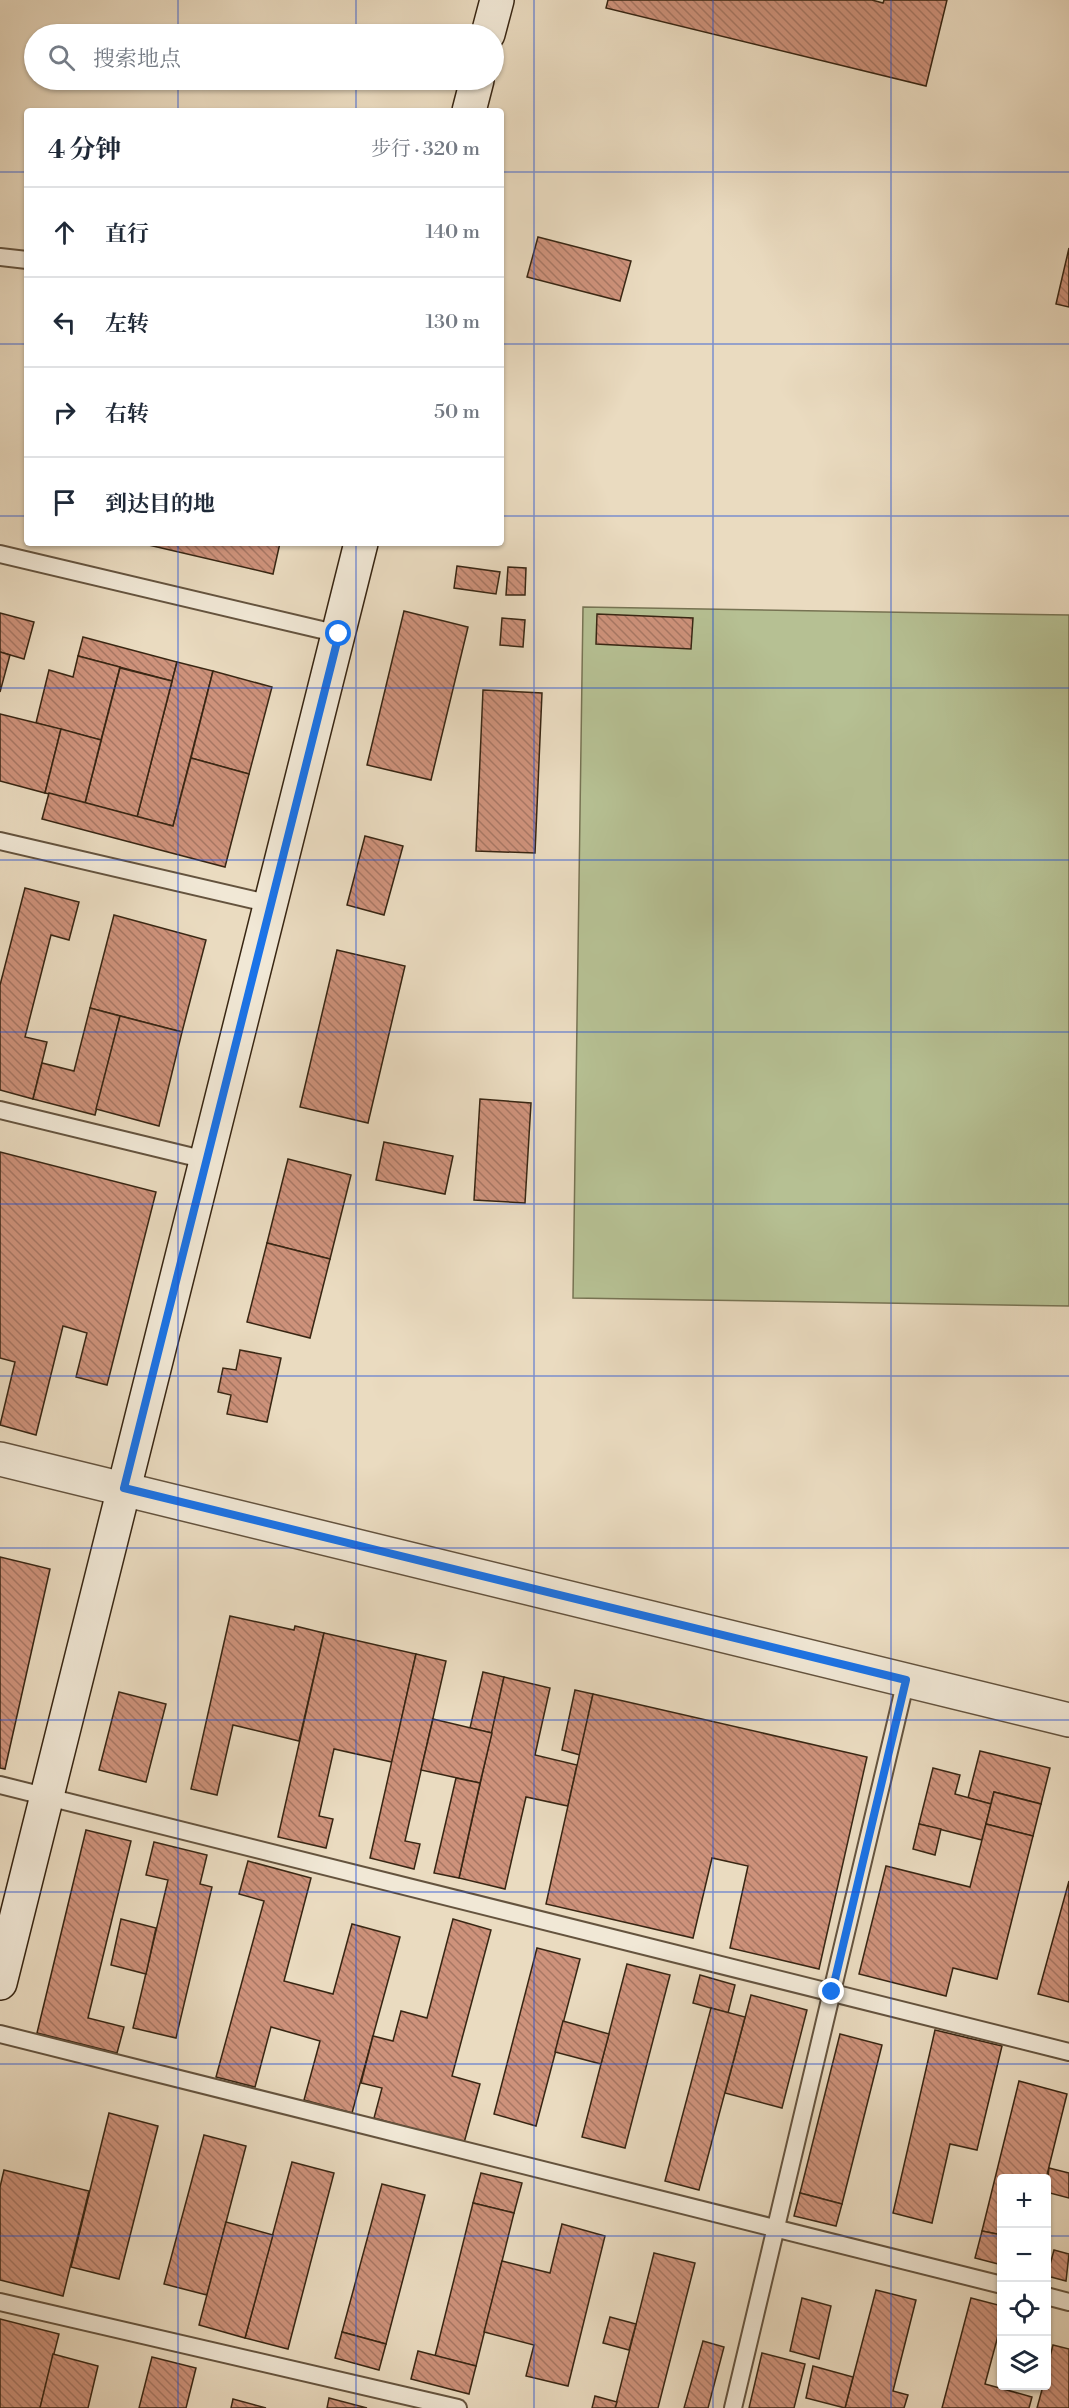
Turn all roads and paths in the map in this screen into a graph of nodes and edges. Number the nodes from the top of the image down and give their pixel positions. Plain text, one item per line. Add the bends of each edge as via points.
1 (497, 0) edge
2 (491, 24) edge
3 (474, 90) edge
4 (470, 108) edge
5 (0, 257) edge
6 (24, 260) edge
7 (360, 546) edge
8 (0, 554) edge
9 (339, 634) junction
10 (0, 841) edge
11 (271, 904) junction
12 (0, 1110) edge
13 (206, 1160) junction
14 (0, 1459) edge
15 (124, 1488) junction
16 (906, 1680) junction
17 (1069, 1720) edge
18 (0, 1785) edge
19 (47, 1797) junction
20 (0, 1983) edge
21 (832, 1992) junction
22 (0, 2034) edge
23 (1069, 2052) edge
24 (776, 2229) junction
25 (997, 2284) edge
26 (1051, 2297) edge
27 (0, 2302) edge
28 (1069, 2302) edge
29 (458, 2408) edge
30 (733, 2408) edge

1 - 2 street
3 - 4 street
5 - 6 lane
7 - 9 street
8 - 9 lane
9 - 11 street
10 - 11 lane
11 - 13 street
12 - 13 lane
13 - 15 street
14 - 15 street
15 - 16 street
15 - 19 street
16 - 17 street
16 - 21 lane
18 - 19 lane
19 - 20 street
19 - 21 lane
21 - 23 lane
21 - 24 lane
22 - 24 lane
24 - 25 lane
24 - 30 lane
26 - 28 lane
27 - 29 lane

